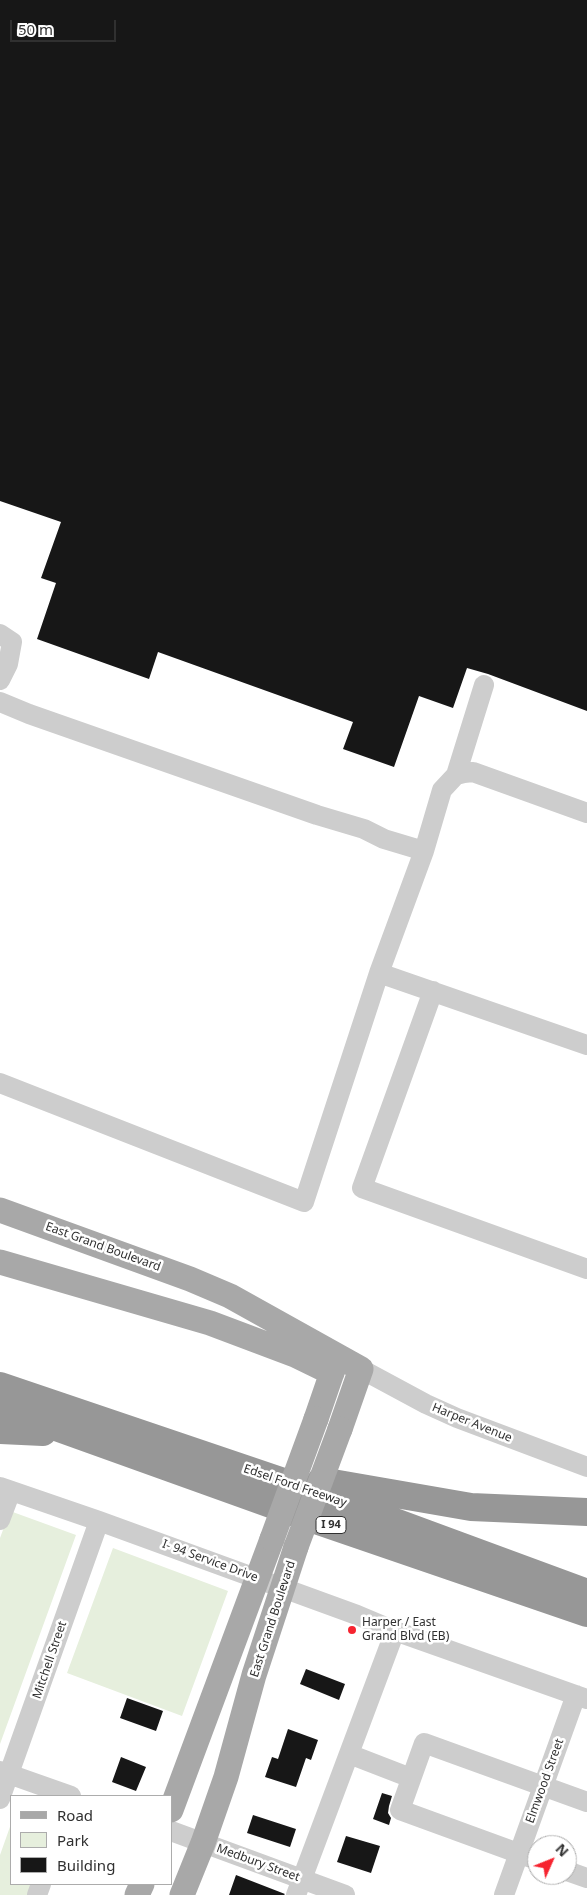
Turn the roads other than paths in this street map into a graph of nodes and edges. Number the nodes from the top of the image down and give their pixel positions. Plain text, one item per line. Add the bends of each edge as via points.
1 (0, 634) edge
2 (0, 680) edge
3 (484, 685) dead end
4 (0, 702) edge
5 (456, 775) junction
6 (587, 813) edge
7 (424, 851) junction
8 (379, 973) junction
9 (434, 991) junction
10 (587, 1045) edge
11 (0, 1083) edge
12 (0, 1210) edge
13 (0, 1262) edge
14 (587, 1269) edge
15 (335, 1365) junction
16 (361, 1369) junction
17 (0, 1386) edge
18 (0, 1407) edge
19 (0, 1430) edge
20 (76, 1434) junction
21 (587, 1467) edge
22 (254, 1472) junction
23 (5, 1489) edge
24 (587, 1512) edge
25 (0, 1520) edge
26 (99, 1521) junction
27 (258, 1578) junction
28 (283, 1588) junction
29 (587, 1593) edge
30 (587, 1613) edge
31 (395, 1631) junction
32 (582, 1697) edge
33 (349, 1754) junction
34 (5, 1772) edge
35 (411, 1778) junction
36 (543, 1786) junction
37 (68, 1795) edge
38 (0, 1799) edge
39 (587, 1802) edge
40 (172, 1807) edge
41 (172, 1831) edge
42 (533, 1835) edge
43 (203, 1843) junction
44 (527, 1857) edge
45 (527, 1859) edge
46 (299, 1887) edge
47 (182, 1895) edge
48 (345, 1895) edge
49 (504, 1895) edge

1 - 2 street via 12,642 8,664
3 - 5 street
4 - 7 street
5 - 6 street via 472,772
5 - 7 street via 442,790
7 - 8 street
8 - 9 street
8 - 11 street via 304,1202
9 - 10 street
9 - 14 street via 362,1188
12 - 15 main road, East Grand Boulevard via 230,1296
13 - 15 main road, East Grand Boulevard via 210,1322 295,1355
15 - 16 main road, East Grand Boulevard
15 - 27 main road, bridge
16 - 21 street, Harper Avenue via 457,1418
16 - 28 main road, East Grand Boulevard, bridge
17 - 22 highway, Edsel Ford Freeway / I 94
18 - 20 highway, Edsel Ford Freeway / I 94
19 - 20 highway
20 - 30 highway, Edsel Ford Freeway / I 94
22 - 24 highway via 471,1507
22 - 29 highway, Edsel Ford Freeway / I 94
23 - 25 street
23 - 26 street, I- 94 Service Drive
26 - 27 street, I- 94 Service Drive
26 - 34 street, Mitchell Street
27 - 28 street, I- 94 Service Drive
27 - 40 main road
28 - 31 street, I- 94 Service Drive
28 - 43 main road, East Grand Boulevard
31 - 32 street, I- 94 Service Drive
31 - 33 street
32 - 36 street, Elmwood Street
33 - 35 street
33 - 46 street
34 - 37 street
34 - 38 street, Mitchell Street
35 - 36 street via 424,1743
35 - 44 street via 400,1810
36 - 39 street
36 - 42 street, Elmwood Street
41 - 43 street, Medbury Street
43 - 46 street, Medbury Street
43 - 47 main road, East Grand Boulevard
45 - 49 street, Elmwood Street
46 - 48 street, Medbury Street

